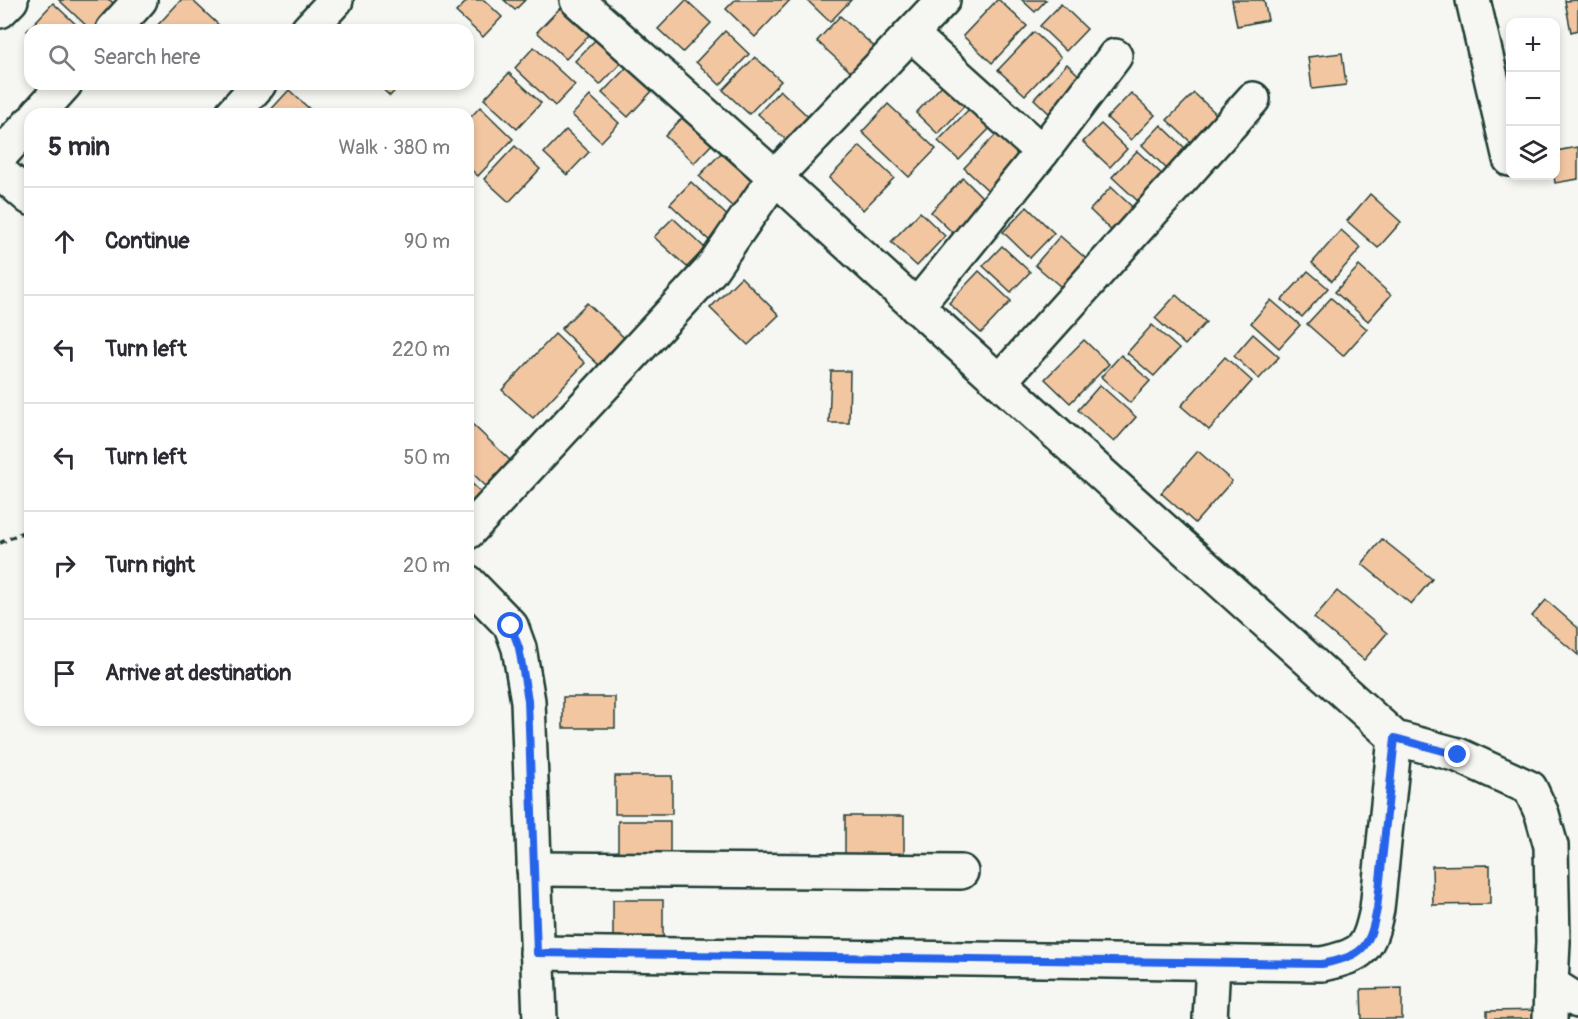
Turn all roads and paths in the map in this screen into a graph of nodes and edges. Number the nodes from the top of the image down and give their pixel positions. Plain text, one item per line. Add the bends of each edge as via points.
1 (11, 0) edge
2 (140, 0) edge
3 (336, 0) edge
4 (578, 0) edge
5 (943, 0) edge
6 (1473, 0) edge
7 (0, 11) edge
8 (118, 24) edge
9 (314, 24) edge
10 (911, 34) junction
11 (1115, 56) dead end
12 (60, 90) edge
13 (254, 90) edge
14 (1253, 99) dead end
15 (43, 108) edge
16 (237, 108) edge
17 (24, 130) edge
18 (1506, 139) edge
19 (1042, 152) junction
20 (0, 156) edge
21 (0, 172) edge
22 (775, 177) junction
23 (24, 193) edge
24 (916, 307) junction
25 (1000, 381) junction
26 (474, 526) edge
27 (24, 532) edge
28 (0, 543) edge
29 (474, 588) edge
30 (1395, 738) junction
31 (534, 869) junction
32 (961, 872) dead end
33 (537, 953) junction
34 (1213, 963) junction
35 (1551, 984) junction
36 (1578, 1001) edge
37 (540, 1019) edge
38 (1210, 1019) edge
39 (1550, 1019) edge

1 - 7 street
2 - 8 street
3 - 9 street
4 - 22 street
5 - 10 street
6 - 18 street
10 - 19 street
10 - 22 street
11 - 19 street
12 - 15 street
13 - 16 street
14 - 25 street
17 - 20 street
19 - 24 street
21 - 23 street
22 - 24 street
22 - 26 street via 710,271
24 - 25 street
25 - 30 street
27 - 28 path
29 - 31 street via 511,626 519,648 528,700
30 - 34 street via 1377,909 1365,947 1322,964
30 - 35 street via 1458,755 1530,788 1551,846
31 - 32 street
31 - 33 street
33 - 34 street
33 - 37 street
34 - 38 street
35 - 36 street
35 - 39 street

